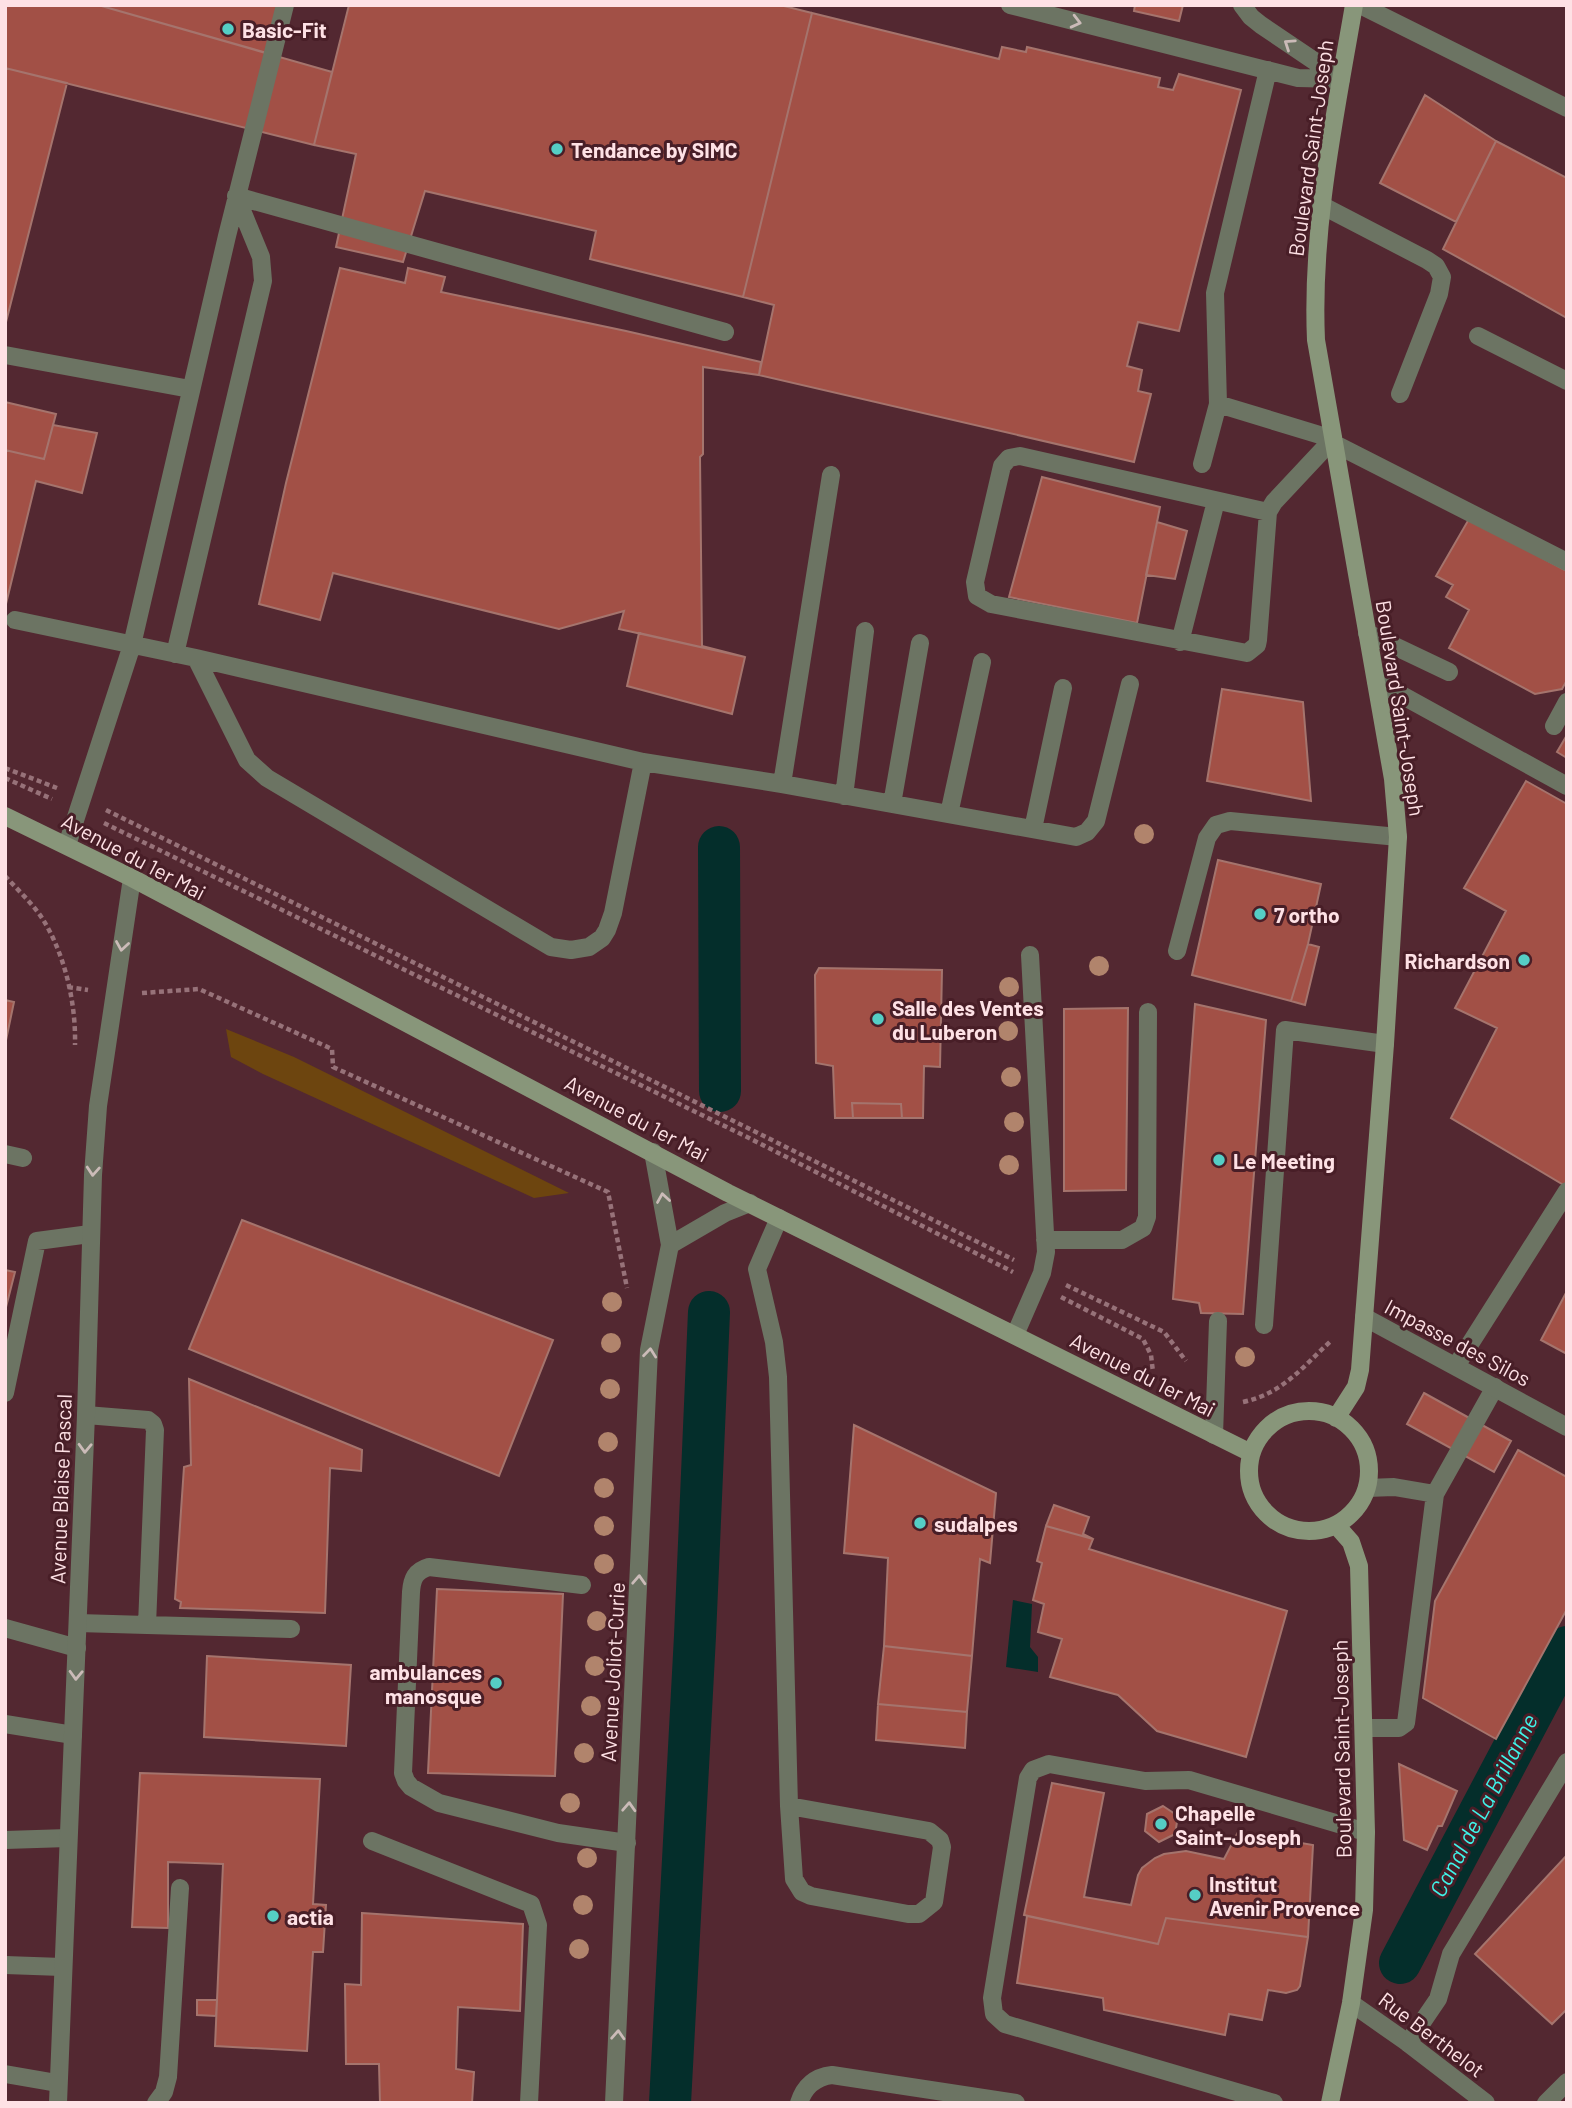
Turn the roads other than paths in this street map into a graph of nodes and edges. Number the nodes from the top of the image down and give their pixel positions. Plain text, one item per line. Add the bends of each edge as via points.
1 (285, 5) edge
2 (1010, 5) edge
3 (1242, 5) edge
4 (1354, 5) edge
5 (1360, 5) edge
6 (1268, 70) junction
7 (1341, 79) junction
8 (1567, 108) edge
9 (236, 196) junction
10 (1321, 205) junction
11 (725, 332) dead end
12 (1478, 336) dead end
13 (5, 355) edge
14 (1567, 381) edge
15 (190, 389) junction
16 (1400, 394) dead end
17 (1218, 404) junction
18 (1333, 441) junction
19 (1202, 464) dead end
20 (831, 475) dead end
21 (1216, 500) junction
22 (1268, 512) junction
23 (1567, 562) edge
24 (15, 620) dead end
25 (864, 631) dead end
26 (1367, 633) junction
27 (1180, 642) junction
28 (920, 643) dead end
29 (132, 645) junction
30 (175, 654) junction
31 (196, 658) junction
32 (982, 662) dead end
33 (1449, 672) dead end
34 (1376, 681) junction
35 (1130, 684) dead end
36 (1063, 688) dead end
37 (1567, 702) edge
38 (1554, 726) dead end
39 (643, 762) junction
40 (782, 784) junction
41 (1567, 786) edge
42 (844, 796) junction
43 (892, 804) junction
44 (948, 814) junction
45 (5, 816) edge
46 (1033, 830) junction
47 (1398, 837) junction
48 (67, 845) junction
49 (132, 878) junction
50 (1177, 951) dead end
51 (1030, 955) dead end
52 (1148, 1012) dead end
53 (1385, 1044) junction
54 (653, 1152) junction
55 (1567, 1191) edge
56 (750, 1203) junction
57 (779, 1218) junction
58 (90, 1234) junction
59 (1045, 1240) junction
60 (670, 1245) junction
61 (1364, 1317) junction
62 (1218, 1321) dead end
63 (1264, 1325) dead end
64 (1015, 1335) junction
65 (1456, 1366) junction
66 (1495, 1387) junction
67 (5, 1393) edge
68 (86, 1415) junction
69 (1336, 1418) junction
70 (1567, 1427) edge
71 (1214, 1435) junction
72 (1251, 1453) junction
73 (1367, 1488) junction
74 (1435, 1494) junction
75 (1336, 1525) junction
76 (582, 1585) dead end
77 (78, 1623) junction
78 (147, 1625) junction
79 (5, 1628) edge
80 (291, 1629) dead end
81 (77, 1648) junction
82 (5, 1724) edge
83 (1364, 1728) junction
84 (73, 1735) junction
85 (1567, 1762) edge
86 (789, 1807) junction
87 (1366, 1832) junction
88 (68, 1838) junction
89 (5, 1840) edge
90 (372, 1841) dead end
91 (627, 1843) junction
92 (180, 1888) dead end
93 (5, 1965) edge
94 (62, 1967) junction
95 (1351, 2003) junction
96 (1408, 2043) junction
97 (5, 2074) edge
98 (1567, 2082) edge
99 (57, 2083) junction
100 (931, 2096) edge
101 (58, 2103) edge
102 (156, 2103) edge
103 (529, 2103) edge
104 (614, 2103) edge
105 (799, 2103) edge
106 (1016, 2103) edge
107 (1274, 2103) edge
108 (1330, 2103) edge
109 (1486, 2103) edge
110 (1546, 2103) edge

1 - 9 street
2 -> 6 street
7 -> 3 street via 1251,17
4 - 7 street, Boulevard Saint-Joseph
5 - 8 street
6 - 7 street via 1298,78
6 - 17 street via 1215,293
7 - 10 street, Boulevard Saint-Joseph
9 - 11 street
9 - 15 street
9 - 30 street via 261,257 263,281
10 - 16 street via 1427,260 1442,277
10 - 18 street, Boulevard Saint-Joseph via 1315,316
12 - 14 street
13 - 15 street
15 - 29 street
17 - 18 street
17 - 19 street
18 - 22 street
18 - 23 street
18 - 26 street, Boulevard Saint-Joseph
20 - 40 street
21 - 22 street
21 - 27 street
21 - 27 street via 1020,456 1009,458 1002,466 975,582 977,596 991,604
22 - 27 street via 1257,645 1241,654
24 - 29 street
25 - 42 street
26 - 33 street
26 - 34 street, Boulevard Saint-Joseph
28 - 43 street
29 - 30 street
29 - 48 street
30 - 31 street
31 - 39 street
31 - 39 street via 247,760 267,778 551,947 589,947 607,930
32 - 44 street
34 - 41 street
34 - 47 street, Boulevard Saint-Joseph
35 - 46 street via 1096,821 1076,837
36 - 46 street
37 - 38 street
39 - 40 street
40 - 42 street
42 - 43 street
43 - 44 street
44 - 46 street
45 - 48 street, Avenue du 1er Mai
47 - 50 street via 1230,821 1216,825 1207,838
47 - 53 street, Boulevard Saint-Joseph
48 - 49 street, Avenue du 1er Mai
49 - 54 street, Avenue du 1er Mai
49 -> 58 street, Avenue Blaise Pascal via 98,1106
51 - 59 street
52 - 59 street via 1147,1217 1143,1228 1122,1240
53 - 61 street, Boulevard Saint-Joseph
53 - 63 street via 1285,1030
54 - 56 street, Avenue du 1er Mai
60 -> 54 street, Avenue Joliot-Curie
55 - 65 street
56 - 57 street, Avenue du 1er Mai
56 - 60 street
57 - 64 street, Avenue du 1er Mai
57 - 86 street via 757,1269 778,1377
58 - 67 street via 37,1241
58 - 68 street, Avenue Blaise Pascal
59 - 64 street via 1039,1279
91 -> 60 street, Avenue Joliot-Curie via 649,1350
61 - 65 street, Impasse des Silos
61 - 69 street, Boulevard Saint-Joseph via 1358,1380
62 - 71 street
64 - 71 street, Avenue du 1er Mai
65 - 66 street, Impasse des Silos
66 - 70 street, Impasse des Silos
66 - 74 street
68 -> 77 street, Avenue Blaise Pascal
68 - 78 street via 148,1420 155,1430
69 - 72 street via 1302,1411 1286,1416 1270,1425
69 - 73 street via 1360,1440 1367,1456
71 - 72 street, Avenue du 1er Mai
72 - 75 street via 1251,1488 1270,1517 1302,1531
73 - 74 street
73 - 75 street via 1360,1503
74 - 83 street via 1406,1723 1399,1728
75 - 83 street, Boulevard Saint-Joseph via 1351,1542 1359,1566
76 - 91 street via 429,1567 415,1575 403,1773 411,1787 439,1803 558,1833
77 - 78 street
77 - 81 street, Avenue Blaise Pascal
78 - 80 street
79 - 81 street
81 -> 84 street, Avenue Blaise Pascal
82 - 84 street
83 - 87 street, Boulevard Saint-Joseph
84 - 88 street, Avenue Blaise Pascal
85 - 96 street via 1451,1954 1438,1999
86 - 86 street via 929,1831 943,1847 934,1902 919,1914 908,1914 802,1892 793,1879
87 - 95 street, Boulevard Saint-Joseph via 1363,1920
87 - 107 street via 1189,1780 1145,1781 1049,1764 1033,1770 1028,1778 992,1998 994,2014 1005,2024
88 - 89 street
88 - 94 street, Avenue Blaise Pascal
90 - 103 street via 531,1904 538,1925
104 -> 91 street, Avenue Joliot-Curie
92 - 102 street via 168,2077
93 - 94 street
94 - 99 street, Avenue Blaise Pascal
95 - 96 street, Rue Berthelot
95 - 108 street, Boulevard Saint-Joseph
96 - 109 street, Rue Berthelot
97 - 99 street
98 - 110 street
99 - 101 street, Avenue Blaise Pascal
100 - 105 street via 832,2075 807,2087
100 - 106 street

